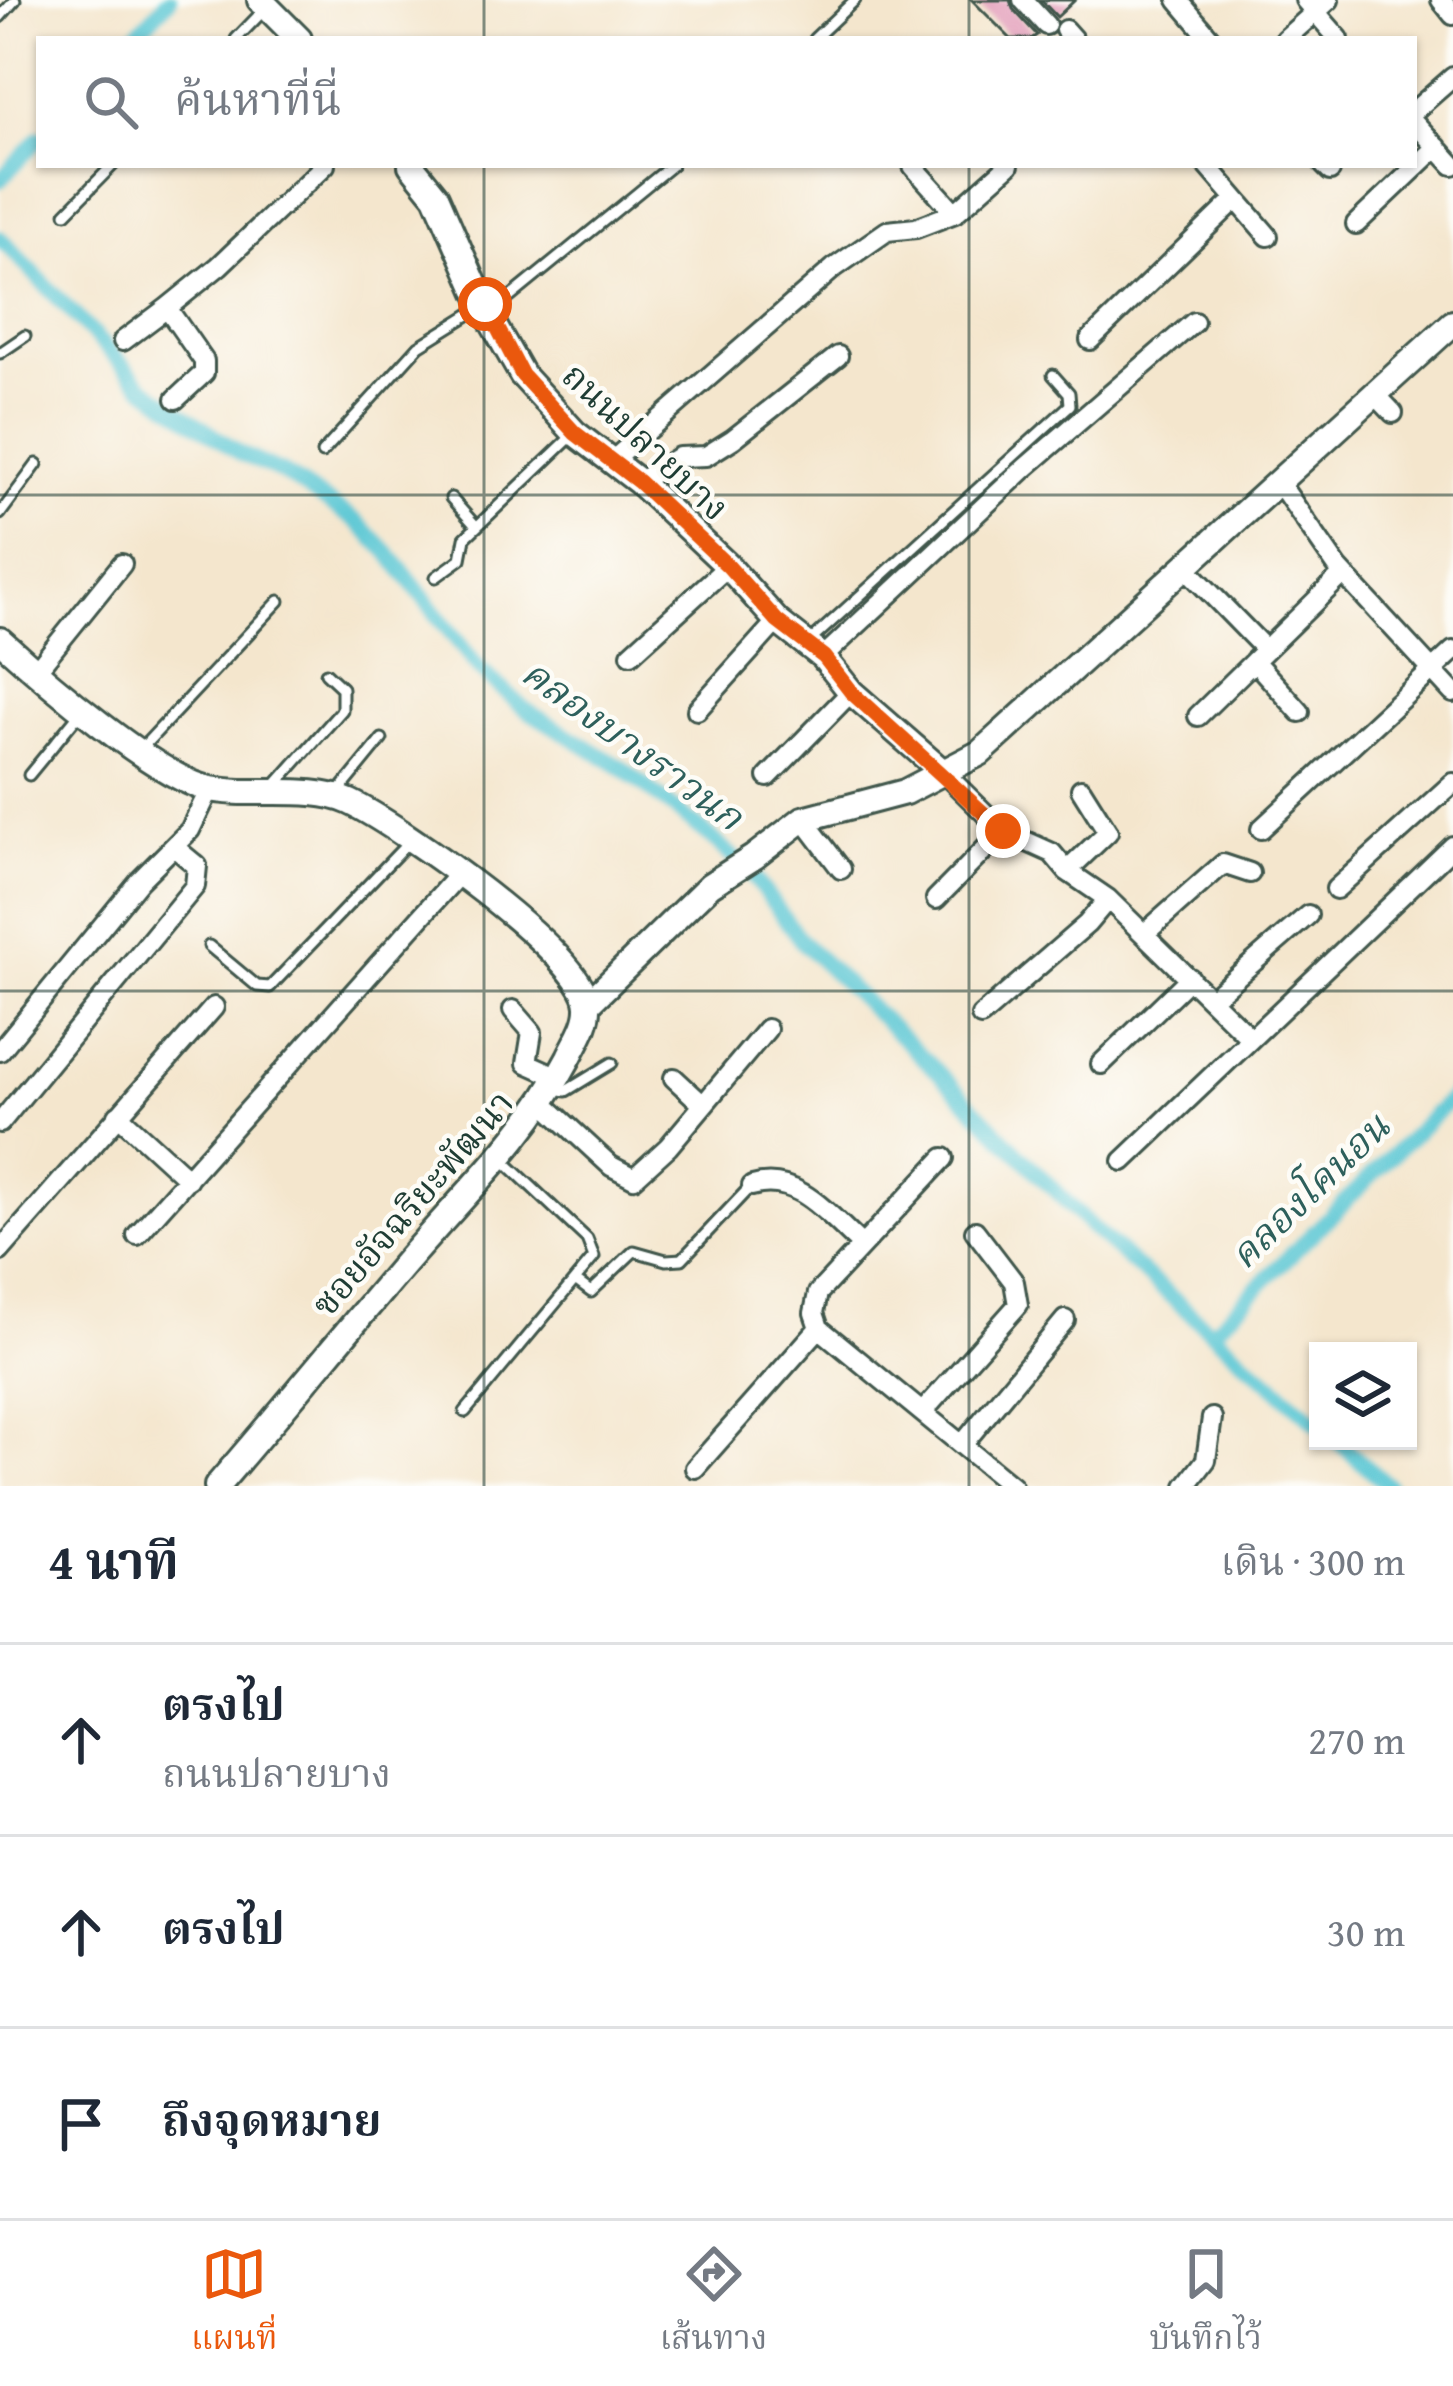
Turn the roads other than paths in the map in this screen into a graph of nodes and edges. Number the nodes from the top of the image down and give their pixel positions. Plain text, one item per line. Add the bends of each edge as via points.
1 (15, 0) edge
2 (855, 0) edge
3 (1023, 0) edge
4 (1178, 0) edge
5 (1441, 0) edge
6 (263, 4) edge
7 (1316, 4) edge
8 (1453, 15) edge
9 (0, 17) edge
10 (1062, 32) edge
11 (238, 36) edge
12 (296, 36) edge
13 (817, 36) edge
14 (1208, 36) edge
15 (1289, 36) edge
16 (1338, 36) edge
17 (1453, 77) edge
18 (1417, 108) edge
19 (1417, 125) edge
20 (1437, 147) junction
21 (1453, 164) edge
22 (1417, 166) edge
23 (110, 168) edge
24 (322, 168) edge
25 (413, 168) edge
26 (667, 168) edge
27 (915, 168) edge
28 (1006, 168) edge
29 (1210, 168) edge
30 (1415, 168) edge
31 (1236, 199) junction
32 (66, 213) dead end
33 (955, 213) junction
34 (1356, 224) dead end
35 (1268, 236) dead end
36 (167, 308) junction
37 (487, 310) junction
38 (1194, 322) dead end
39 (1453, 322) edge
40 (25, 336) dead end
41 (1090, 340) dead end
42 (123, 341) dead end
43 (0, 353) edge
44 (838, 356) dead end
45 (1053, 375) dead end
46 (1375, 394) junction
47 (176, 399) dead end
48 (1394, 413) dead end
49 (575, 433) junction
50 (322, 454) dead end
51 (612, 461) junction
52 (37, 464) dead end
53 (1278, 481) junction
54 (639, 482) junction
55 (452, 498) dead end
56 (0, 514) edge
57 (476, 526) junction
58 (122, 564) dead end
59 (728, 566) junction
60 (1184, 566) junction
61 (1343, 574) junction
62 (436, 577) dead end
63 (279, 601) dead end
64 (777, 621) junction
65 (0, 640) edge
66 (816, 650) junction
67 (1453, 651) edge
68 (631, 654) dead end
69 (1259, 655) junction
70 (1432, 670) junction
71 (35, 672) junction
72 (326, 673) dead end
73 (851, 692) junction
74 (1453, 693) edge
75 (85, 708) junction
76 (697, 710) dead end
77 (1300, 712) dead end
78 (1198, 716) dead end
79 (382, 739) dead end
80 (139, 751) junction
81 (945, 774) junction
82 (29, 775) dead end
83 (768, 776) dead end
84 (1453, 783) edge
85 (209, 789) junction
86 (1081, 789) dead end
87 (269, 792) junction
88 (333, 798) junction
89 (803, 818) junction
90 (1262, 829) dead end
91 (1003, 831) junction
92 (412, 839) junction
93 (1453, 846) edge
94 (174, 847) junction
95 (841, 869) dead end
96 (1067, 871) junction
97 (1250, 873) dead end
98 (459, 874) junction
99 (1336, 889) dead end
100 (936, 899) dead end
101 (1108, 899) junction
102 (1308, 915) dead end
103 (1144, 934) junction
104 (209, 946) dead end
105 (1190, 979) junction
106 (1211, 1000) junction
107 (588, 1004) junction
108 (214, 1007) dead end
109 (513, 1010) dead end
110 (981, 1016) dead end
111 (766, 1028) dead end
112 (1249, 1037) junction
113 (0, 1051) edge
114 (612, 1063) dead end
115 (1101, 1064) dead end
116 (674, 1078) dead end
117 (552, 1090) junction
118 (702, 1104) junction
119 (118, 1115) junction
120 (0, 1123) edge
121 (944, 1158) dead end
122 (501, 1159) junction
123 (1123, 1161) dead end
124 (188, 1180) junction
125 (752, 1186) joint
126 (975, 1231) dead end
127 (137, 1235) dead end
128 (862, 1245) junction
129 (0, 1251) edge
130 (575, 1280) junction
131 (1065, 1320) dead end
132 (819, 1328) junction
133 (466, 1412) dead end
134 (927, 1416) junction
135 (1212, 1418) dead end
136 (962, 1445) junction
137 (695, 1468) dead end
138 (217, 1486) edge
139 (1012, 1486) edge
140 (1186, 1486) edge

1 - 9 lane
2 - 13 lane
3 - 10 street
4 - 14 street
5 - 8 street
6 - 11 lane
6 - 12 street
7 - 15 street
7 - 16 street
17 - 18 street
19 - 20 street
20 - 21 street
20 - 22 street
23 - 32 lane
24 - 36 street
25 - 37 street, ถนนปลายบาง via 436,196
26 - 37 lane
27 - 33 street
28 - 33 street
29 - 31 street
30 - 34 street
31 - 35 street
31 - 41 street
33 - 51 street via 887,231 834,268
36 - 42 street
36 - 47 street via 204,361 203,373
37 - 49 street, ถนนปลายบาง via 522,375
37 - 50 lane via 419,346
38 - 66 street
39 - 46 street
40 - 43 lane
44 - 54 street via 733,439 706,455 679,457
45 - 66 lane via 1070,404
46 - 48 street
46 - 53 street
49 - 51 street, ถนนปลายบาง
49 - 57 lane
51 - 54 street, ถนนปลายบาง
52 - 56 lane
53 - 60 street
53 - 61 street
54 - 59 street, ถนนปลายบาง
55 - 57 lane
57 - 62 lane via 461,559
58 - 71 street
59 - 64 street, ถนนปลายบาง
59 - 68 street
60 - 69 street
60 - 81 street via 980,753
61 - 69 street
61 - 70 street
63 - 80 lane
64 - 66 street, ถนนปลายบาง
64 - 76 street
65 - 71 street
66 - 73 street, ถนนปลายบาง
67 - 70 street
69 - 77 street
69 - 78 street
70 - 74 street
70 - 90 street
71 - 75 street
72 - 87 lane via 342,688 341,710
73 - 81 street, ถนนปลายบาง
73 - 83 street
75 - 80 street
75 - 82 lane
79 - 88 lane
80 - 85 street
81 - 89 street
81 - 91 street
84 - 99 street
85 - 87 street
85 - 94 street
86 - 96 street via 1108,832
87 - 88 street
88 - 92 street
89 - 95 street
89 - 107 street via 710,885
91 - 96 street via 1052,853
91 - 100 street
92 - 98 street
92 - 104 lane via 270,987 257,986
93 - 112 street
94 - 113 street
94 - 120 street via 196,866 195,886
96 - 101 street
97 - 103 street via 1223,864
98 - 107 street via 559,955
98 - 124 street
101 - 103 street
101 - 110 street
102 - 106 street
103 - 105 street
105 - 106 street
105 - 115 street
106 - 112 street
107 - 117 street, ซอยอัจฉริยะพัฒนา
108 - 119 street
109 - 117 street via 532,1032 527,1063
111 - 118 street
112 - 123 street
114 - 117 lane
116 - 118 street
117 - 118 street via 611,1166 634,1178
117 - 122 street, ซอยอัจฉริยะพัฒนา
119 - 124 street
119 - 129 street
121 - 128 street
122 - 130 lane via 594,1250
122 - 138 street, ซอยอัจฉริยะพัฒนา
124 - 127 street
125 - 128 street via 797,1187
125 - 130 lane via 682,1258 634,1251 591,1292
126 - 134 street via 1014,1282 1018,1305
128 - 132 street via 818,1293
130 - 133 lane
131 - 136 street
132 - 134 street
132 - 137 street
134 - 136 street
135 - 140 street via 1206,1460
136 - 139 street

